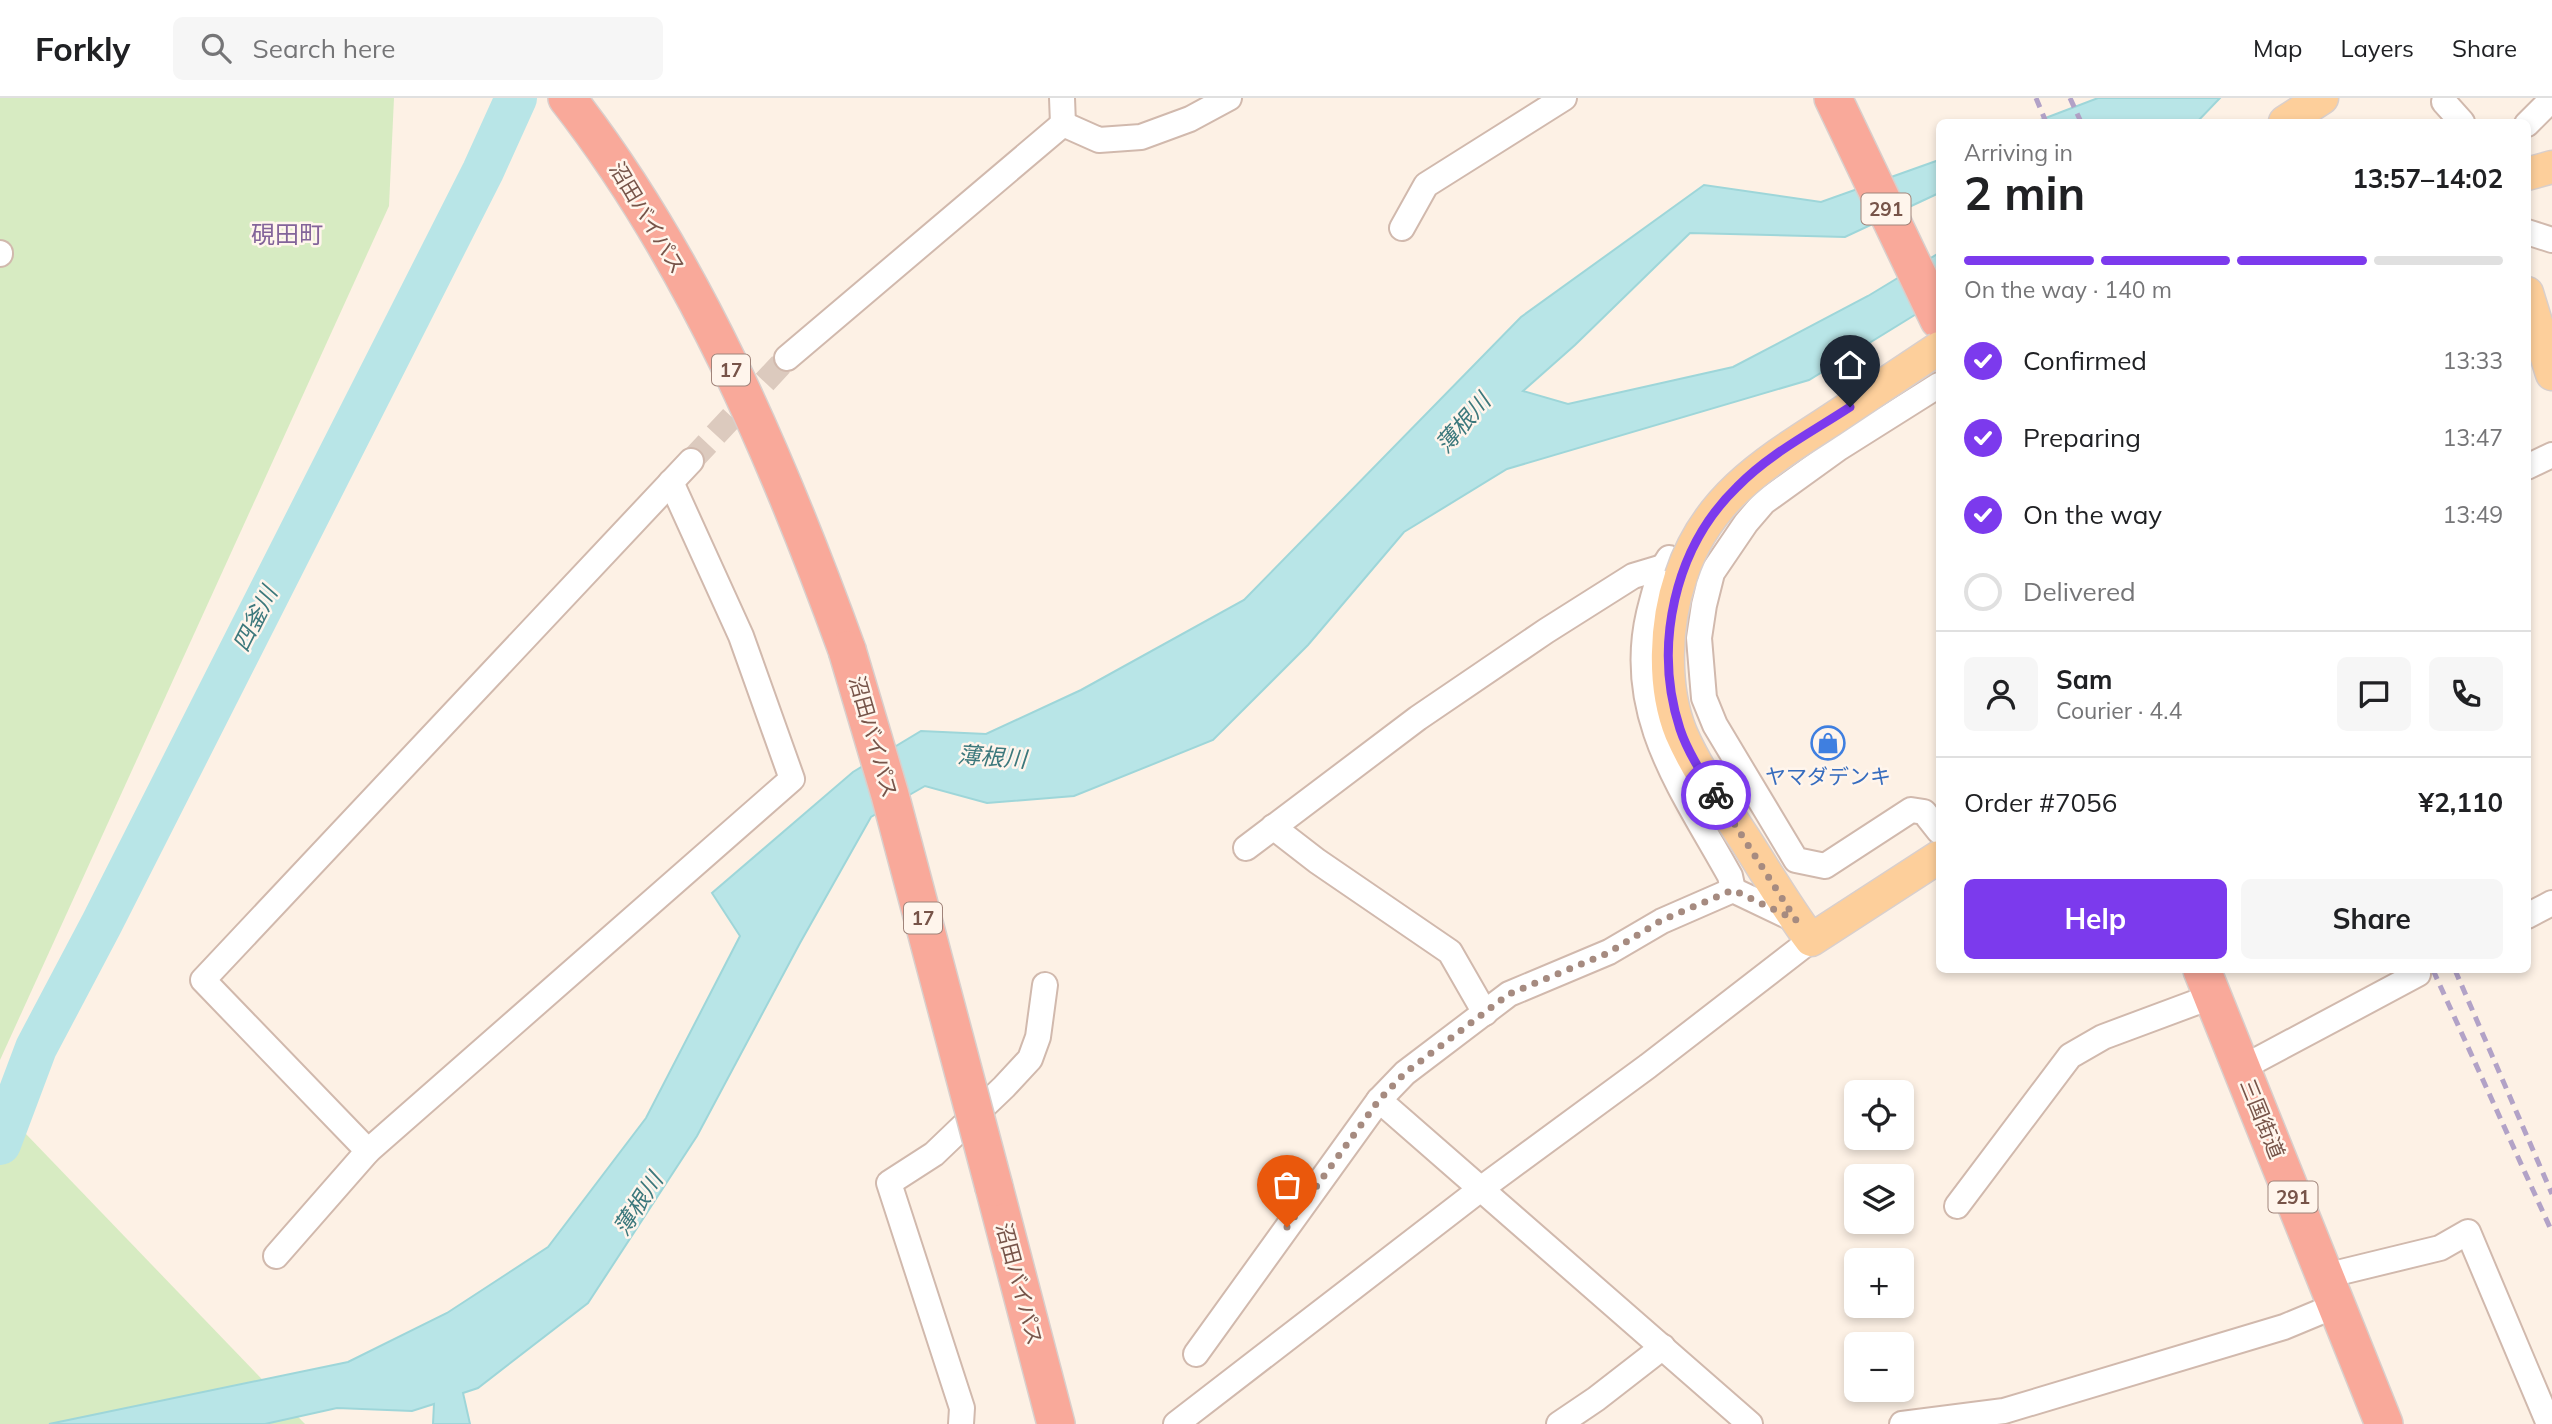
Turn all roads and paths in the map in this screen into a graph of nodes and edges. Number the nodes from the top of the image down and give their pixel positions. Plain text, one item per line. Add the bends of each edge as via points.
1 (1062, 98) edge
2 (1229, 98) edge
3 (1564, 98) edge
4 (1833, 98) edge
5 (2322, 98) edge
6 (2552, 99) edge
7 (2444, 102) dead end
8 (572, 104) edge
9 (2290, 119) edge
10 (2459, 119) edge
11 (2531, 120) edge
12 (1063, 124) junction
13 (2552, 167) edge
14 (2531, 173) edge
15 (1402, 228) dead end
16 (2531, 233) edge
17 (2552, 240) edge
18 (2531, 306) edge
19 (1936, 314) edge
20 (1936, 350) edge
21 (787, 358) tunnel mouth
22 (2552, 374) edge
23 (1936, 387) edge
24 (2552, 456) edge
25 (691, 461) tunnel mouth
26 (2531, 465) edge
27 (671, 482) junction
28 (1746, 523) junction
29 (1672, 571) junction
30 (1273, 827) junction
31 (1936, 827) edge
32 (1245, 848) dead end
33 (1936, 860) edge
34 (1733, 890) junction
35 (2552, 903) edge
36 (2531, 914) edge
37 (1804, 930) junction
38 (2417, 973) edge
39 (2207, 983) edge
40 (1045, 985) dead end
41 (1485, 1013) junction
42 (2242, 1068) junction
43 (1379, 1100) junction
44 (368, 1151) junction
45 (1482, 1188) junction
46 (1957, 1206) dead end
47 (276, 1256) dead end
48 (2331, 1291) junction
49 (1663, 1347) junction
50 (1196, 1354) dead end
51 (961, 1424) edge
52 (1056, 1424) edge
53 (1176, 1424) edge
54 (1559, 1424) edge
55 (1751, 1424) edge
56 (1902, 1424) edge
57 (2384, 1424) edge
58 (2549, 1424) edge

1 - 12 street
2 - 12 street via 1191,119 1141,137 1099,140
3 - 15 street via 1426,185
4 - 19 highway, 291
5 - 9 main road
6 - 11 street
7 - 10 street
8 - 52 highway, 沼田バイパス / 17, bridge via 621,171 733,374 782,480 847,650 890,795
12 - 21 street
13 - 14 main road
16 - 17 street
18 - 22 main road
20 - 29 main road, bridge via 1739,484
23 - 28 street via 1839,448 1764,502
24 - 26 street
25 - 27 street
27 - 44 street via 741,636 792,779
27 - 44 street via 203,980
28 - 29 street via 1671,556
28 - 31 street via 1712,573 1704,605 1699,638 1704,698 1715,725 1796,860 1825,866 1911,810 1924,812
29 - 30 street via 1633,576 1546,631 1418,718
29 - 34 street via 1645,629 1652,724 1665,761 1730,876
29 - 37 main road via 1669,660 1681,731 1699,768
30 - 32 street
30 - 41 street via 1450,952
33 - 37 main road
34 - 37 street
34 - 41 street via 1662,920 1608,953 1509,994
35 - 36 street
37 - 45 street via 1648,1066
38 - 42 street
39 - 42 highway, 三国街道 / 291
39 - 46 street via 2070,1056
40 - 51 street via 1030,1059 934,1154 890,1183 962,1408
41 - 43 street via 1405,1073
42 - 48 highway, 三国街道 / 291
43 - 45 street
43 - 50 street
44 - 47 street
45 - 49 street
45 - 53 street
48 - 56 street via 2284,1327 2004,1411
48 - 57 highway, 三国街道 / 291
48 - 58 street via 2440,1248 2468,1232
49 - 54 street
49 - 55 street

